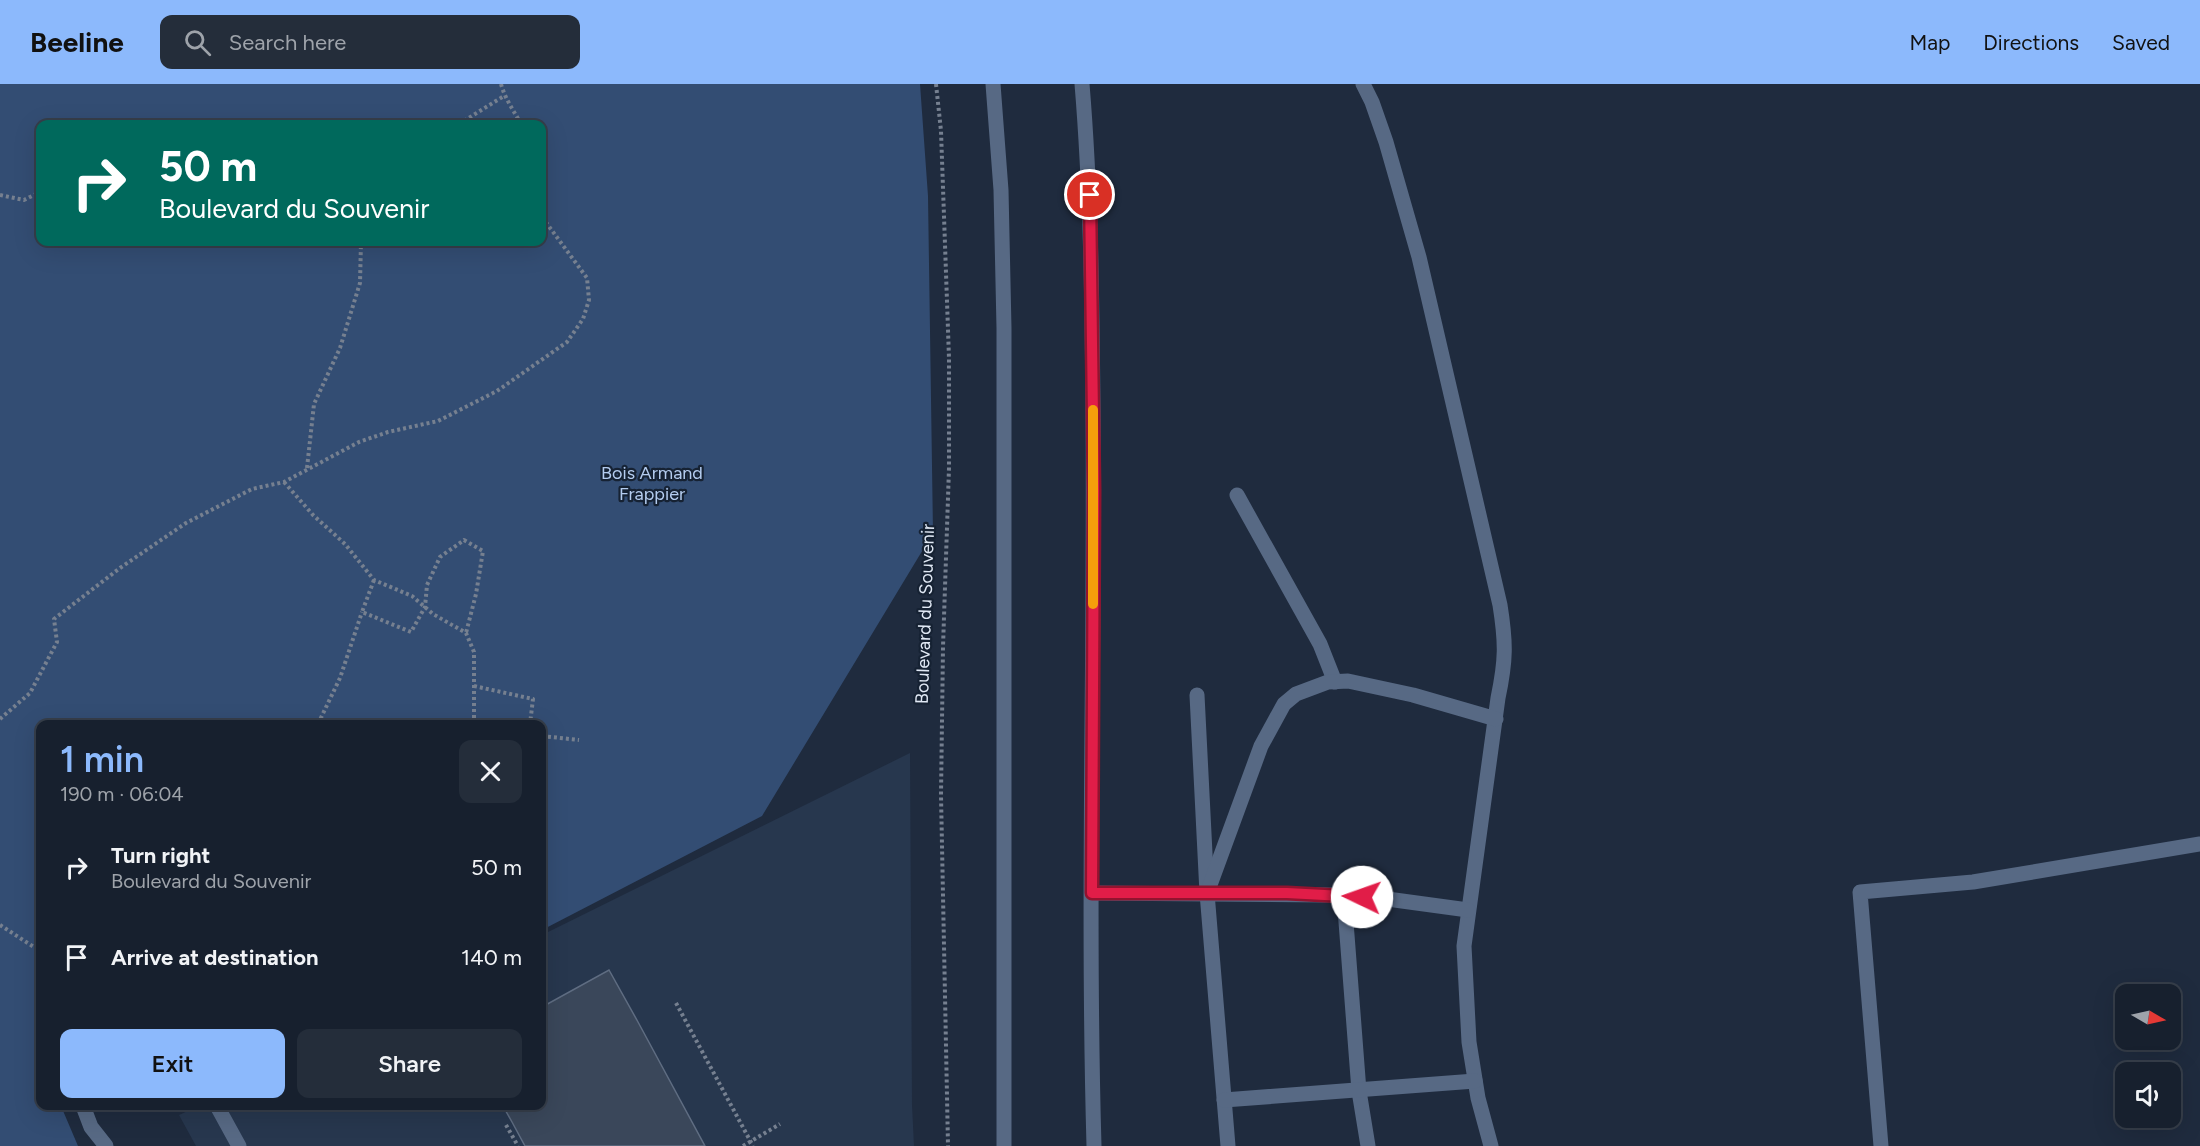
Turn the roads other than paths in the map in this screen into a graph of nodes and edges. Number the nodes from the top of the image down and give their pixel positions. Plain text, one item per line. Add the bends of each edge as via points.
1 (993, 84) edge
2 (1082, 84) edge
3 (1363, 84) edge
4 (1237, 495) dead end
5 (1335, 682) junction
6 (1197, 695) dead end
7 (1496, 718) junction
8 (2200, 844) edge
9 (1092, 893) junction
10 (1207, 893) junction
11 (1344, 896) junction
12 (1468, 910) junction
13 (1475, 1081) junction
14 (1359, 1091) junction
15 (1224, 1100) junction
16 (85, 1110) edge
17 (219, 1110) edge
18 (106, 1146) edge
19 (239, 1146) edge
20 (1004, 1146) edge
21 (1094, 1146) edge
22 (1228, 1146) edge
23 (1368, 1146) edge
24 (1491, 1146) edge
25 (1881, 1146) edge

1 - 20 street via 1001,190 1004,328
2 - 9 street via 1092,295
3 - 7 street via 1386,142 1419,257 1500,605 1506,643
4 - 5 street via 1320,644
5 - 7 street via 1348,681 1413,695
5 - 10 street via 1296,694 1272,723
6 - 10 street
7 - 12 street
8 - 25 street via 1973,882 1860,892
9 - 10 street
9 - 21 street
10 - 11 street
10 - 15 street
11 - 12 street
11 - 14 street
12 - 13 street via 1465,990
13 - 14 street
13 - 24 street
14 - 15 street
14 - 23 street
15 - 22 street
16 - 18 street via 91,1127
17 - 19 street

